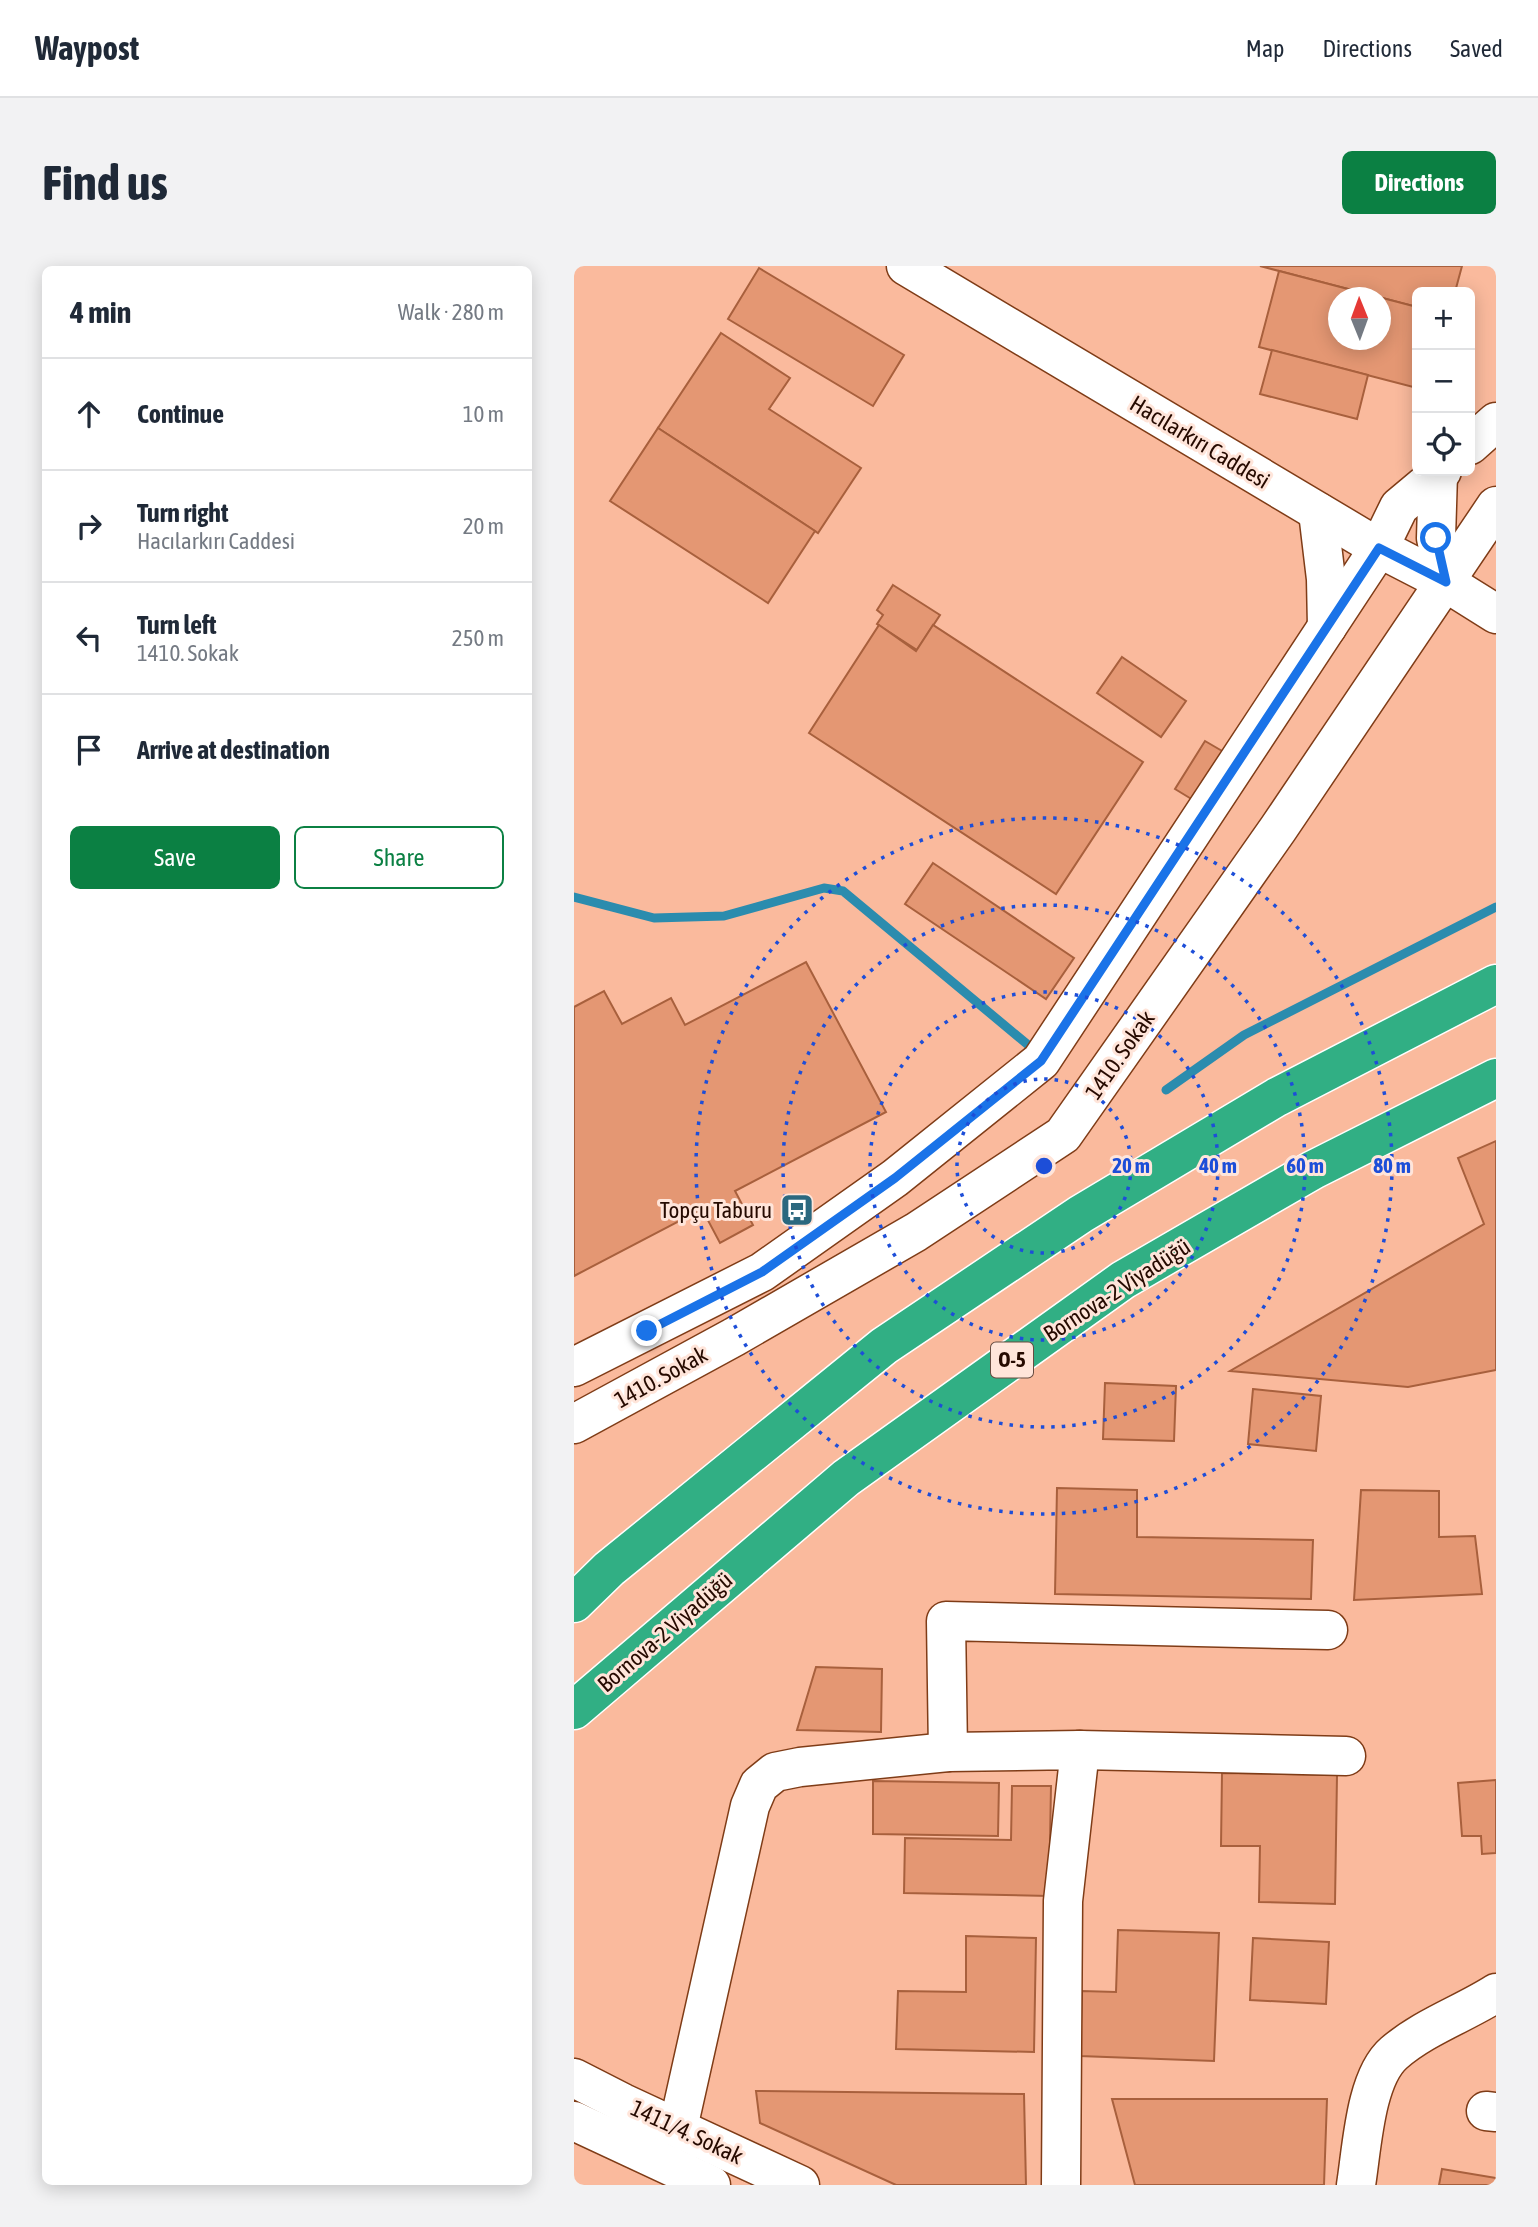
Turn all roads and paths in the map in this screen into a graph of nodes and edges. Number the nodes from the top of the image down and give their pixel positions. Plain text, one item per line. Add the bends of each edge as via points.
1 (906, 266) edge
2 (1496, 422) edge
3 (1475, 441) edge
4 (1435, 476) edge
5 (1440, 476) edge
6 (1496, 506) edge
7 (1318, 512) junction
8 (1379, 548) junction
9 (1446, 582) junction
10 (1496, 614) edge
11 (1327, 627) junction
12 (1496, 984) edge
13 (1496, 1078) edge
14 (577, 1362) edge
15 (574, 1424) edge
16 (574, 1603) edge
17 (1328, 1630) dead end
18 (574, 1710) edge
19 (1080, 1750) junction
20 (948, 1752) junction
21 (1346, 1756) dead end
22 (1496, 1993) edge
23 (574, 2078) edge
24 (574, 2121) edge
25 (678, 2128) junction
26 (711, 2185) edge
27 (800, 2185) edge
28 (1060, 2185) edge
29 (1356, 2185) edge

1 - 7 street, Hacılarkırı Caddesi
2 - 3 street
4 - 8 street, 1410. Sokak via 1399,507
5 - 9 street via 1436,538
6 - 9 street, 1410. Sokak
7 - 8 street, Hacılarkırı Caddesi
7 - 11 street
8 - 9 street, Hacılarkırı Caddesi
8 - 11 street, 1410. Sokak
9 - 10 street, Hacılarkırı Caddesi
9 - 15 street, 1410. Sokak via 1063,1135 916,1232
11 - 14 street, 1410. Sokak via 1041,1061 895,1178 762,1272
12 - 16 highway via 1277,1097 1081,1214 896,1338 609,1569
13 - 18 highway, Bornova-2 Viyadüğü / O-5 via 1314,1170 1123,1280 846,1478
17 - 20 street via 946,1621
19 - 20 street
19 - 21 street
19 - 28 street via 1063,1901
20 - 25 street via 775,1772 759,1785 750,1807
22 - 29 street via 1392,2054 1375,2081 1368,2106
23 - 25 street, 1411/4. Sokak
24 - 26 street, 1411/4. Sokak
25 - 27 street, 1411/4. Sokak

